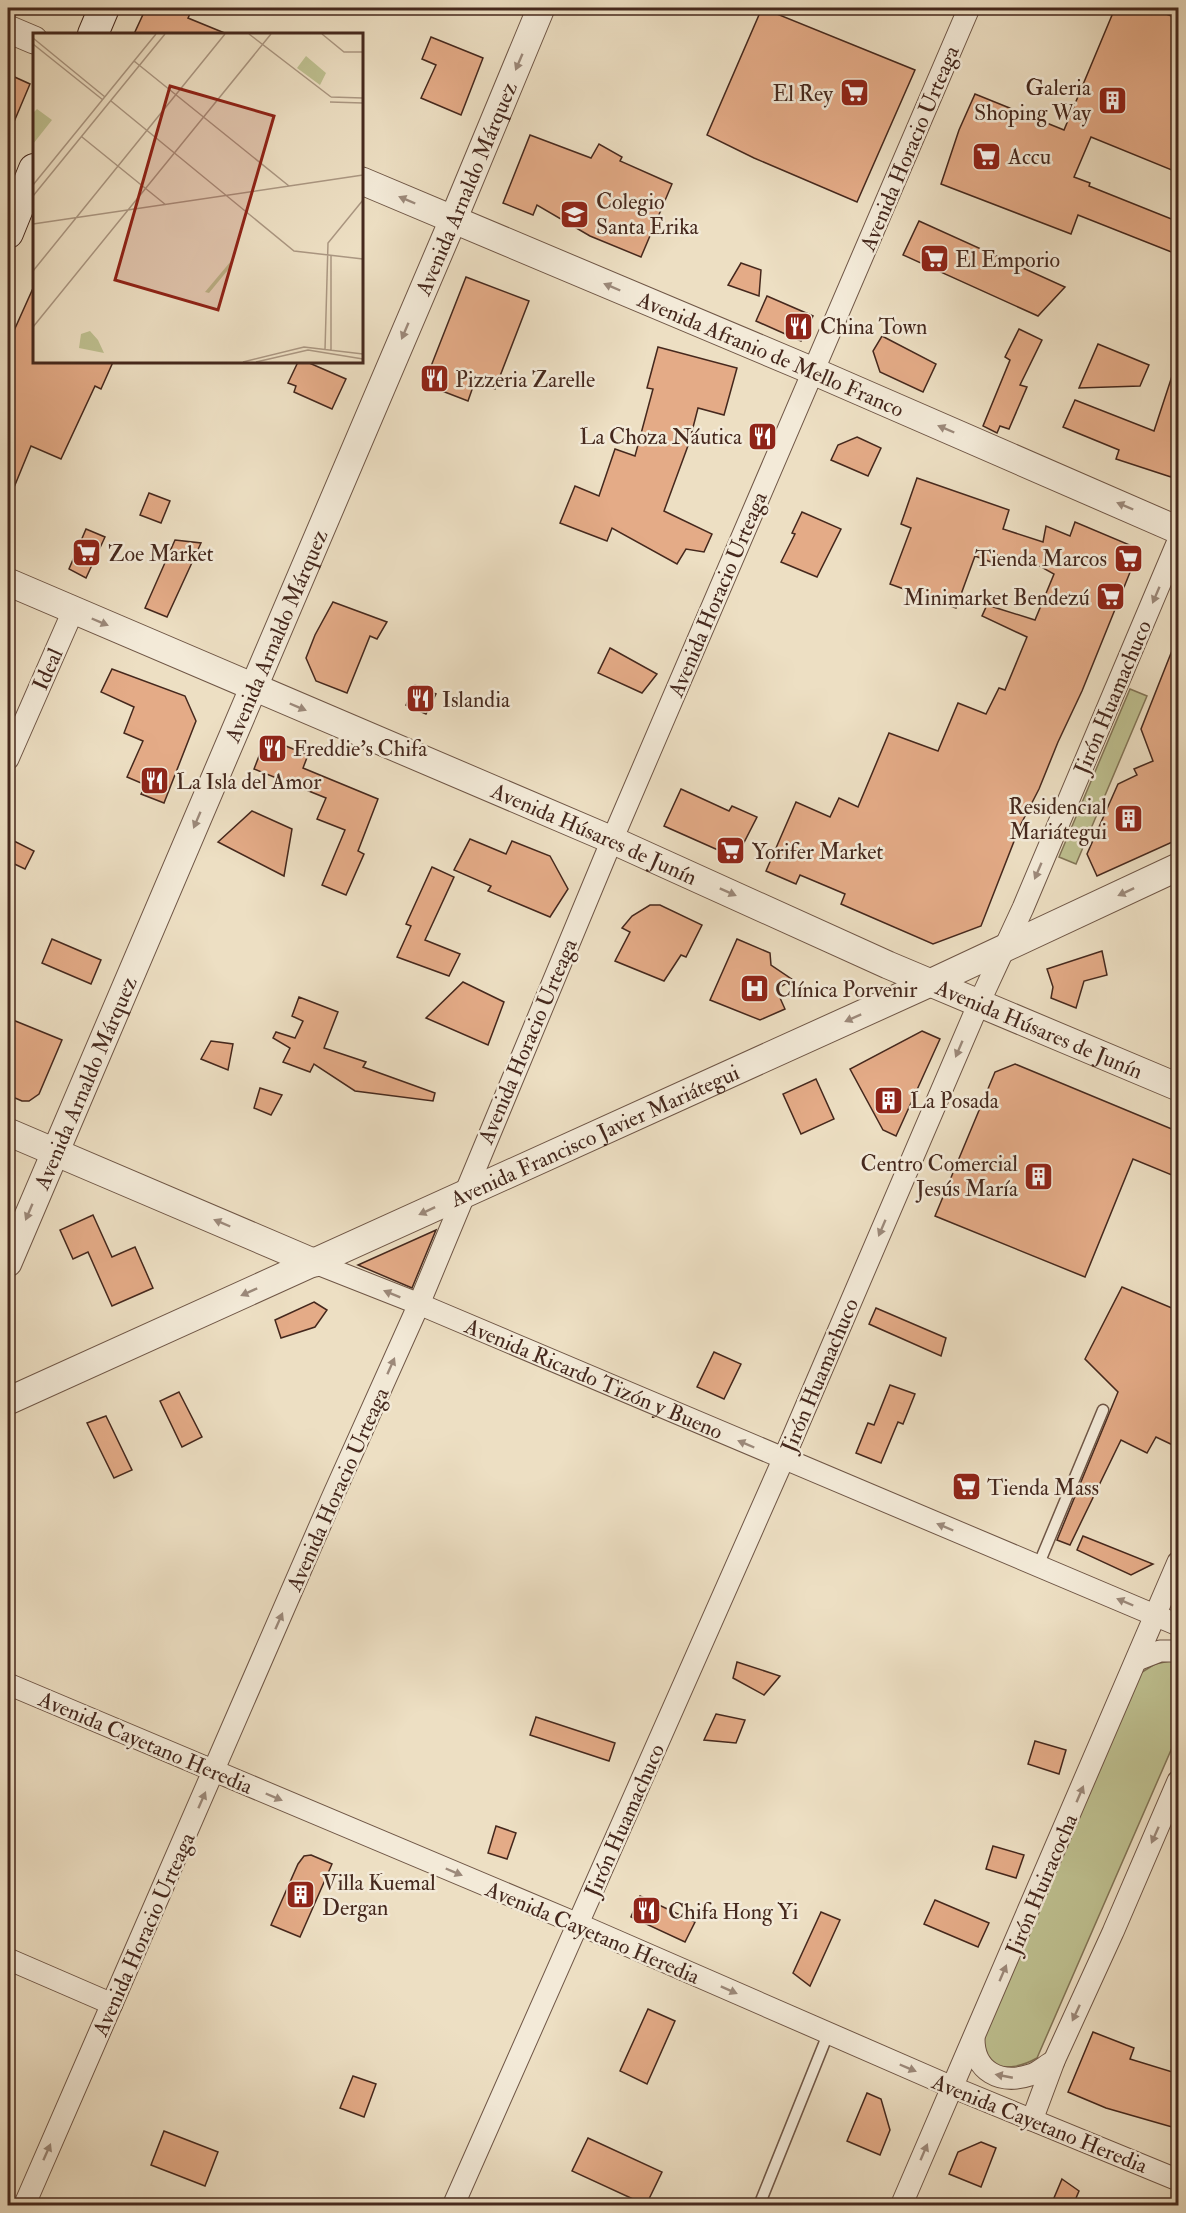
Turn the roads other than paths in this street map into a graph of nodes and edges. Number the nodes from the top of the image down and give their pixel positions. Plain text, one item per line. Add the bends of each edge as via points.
1 (104, 8) edge
2 (541, 8) edge
3 (969, 8) edge
4 (8, 29) edge
5 (93, 33) edge
6 (33, 40) edge
7 (33, 172) edge
8 (363, 181) edge
9 (453, 220) junction
10 (8, 233) edge
11 (813, 371) junction
12 (1179, 530) edge
13 (1179, 541) edge
14 (8, 582) edge
15 (73, 611) junction
16 (253, 688) junction
17 (8, 759) edge
18 (612, 840) junction
19 (1179, 867) edge
20 (1005, 948) junction
21 (930, 983) junction
22 (979, 1003) junction
23 (1179, 1087) edge
24 (8, 1132) edge
25 (55, 1152) junction
26 (463, 1195) junction
27 (8, 1263) edge
28 (315, 1263) junction
29 (419, 1304) junction
30 (8, 1401) edge
31 (1103, 1410) dead end
32 (783, 1460) junction
33 (1179, 1562) edge
34 (1038, 1566) junction
35 (1156, 1616) junction
36 (1179, 1625) edge
37 (1179, 1651) edge
38 (1137, 1660) junction
39 (8, 1684) edge
40 (214, 1772) junction
41 (1179, 1781) edge
42 (578, 1924) junction
43 (8, 1959) edge
44 (112, 2004) junction
45 (828, 2034) junction
46 (974, 2039) junction
47 (1054, 2061) junction
48 (952, 2087) junction
49 (1032, 2120) junction
50 (1179, 2180) edge
51 (760, 2203) dead end
52 (24, 2205) edge
53 (453, 2205) edge
54 (901, 2205) edge

1 - 5 main road
2 -> 9 street, Avenida Arnaldo Márquez
3 - 11 street, Avenida Horacio Urteaga
4 - 6 street
7 - 10 main road
9 -> 8 street, Avenida Afranio de Mello Franco
11 -> 9 street, Avenida Afranio de Mello Franco
9 -> 16 street, Avenida Arnaldo Márquez
12 -> 11 street, Avenida Afranio de Mello Franco
11 - 18 street, Avenida Horacio Urteaga
13 -> 20 street, Jirón Huamachuco
14 - 15 street, Avenida Húsares de Junín
15 -> 16 street, Avenida Húsares de Junín
15 - 17 street, Ideal
16 -> 18 street, Avenida Húsares de Junín
16 -> 25 street, Avenida Arnaldo Márquez
18 -> 21 street, Avenida Húsares de Junín
18 - 26 street, Avenida Horacio Urteaga
19 -> 20 street, Avenida Francisco Javier Mariátegui
20 - 21 street, Avenida Francisco Javier Mariátegui
20 - 22 street, Jirón Huamachuco
21 - 22 street, Avenida Húsares de Junín
21 -> 26 street, Avenida Francisco Javier Mariátegui
22 - 23 street, Avenida Húsares de Junín
22 -> 32 street, Jirón Huamachuco
24 - 25 street, Avenida Ricardo Tizón y Bueno
25 -> 27 street, Avenida Arnaldo Márquez
28 -> 25 street, Avenida Ricardo Tizón y Bueno
26 -> 28 street, Avenida Francisco Javier Mariátegui
26 - 29 street, Avenida Horacio Urteaga
29 -> 28 street, Avenida Ricardo Tizón y Bueno
28 -> 30 street, Avenida Francisco Javier Mariátegui
32 -> 29 street, Avenida Ricardo Tizón y Bueno
40 -> 29 street, Avenida Horacio Urteaga
31 - 34 lane
34 -> 32 street, Avenida Ricardo Tizón y Bueno
32 - 42 street, Jirón Huamachuco
33 - 35 street, Jirón Huiracocha
35 -> 34 street, Avenida Ricardo Tizón y Bueno
35 - 36 street, Avenida Ricardo Tizón y Bueno
35 - 38 street, Jirón Huiracocha
37 - 38 street via 1160,1652
46 -> 38 street, Jirón Huiracocha
39 - 40 street, Avenida Cayetano Heredia
40 -> 42 street, Avenida Cayetano Heredia
44 -> 40 street, Avenida Horacio Urteaga
41 -> 47 street
42 -> 45 street, Avenida Cayetano Heredia
42 - 53 street, Jirón Huamachuco
43 - 44 street
52 -> 44 street, Avenida Horacio Urteaga
45 -> 48 street, Avenida Cayetano Heredia
45 - 51 lane
47 -> 46 street via 1032,2075 998,2076 976,2058
46 - 48 street, Jirón Huiracocha
47 - 49 street
48 - 49 street, Avenida Cayetano Heredia
54 -> 48 street, Jirón Huiracocha
49 - 50 street, Avenida Cayetano Heredia

